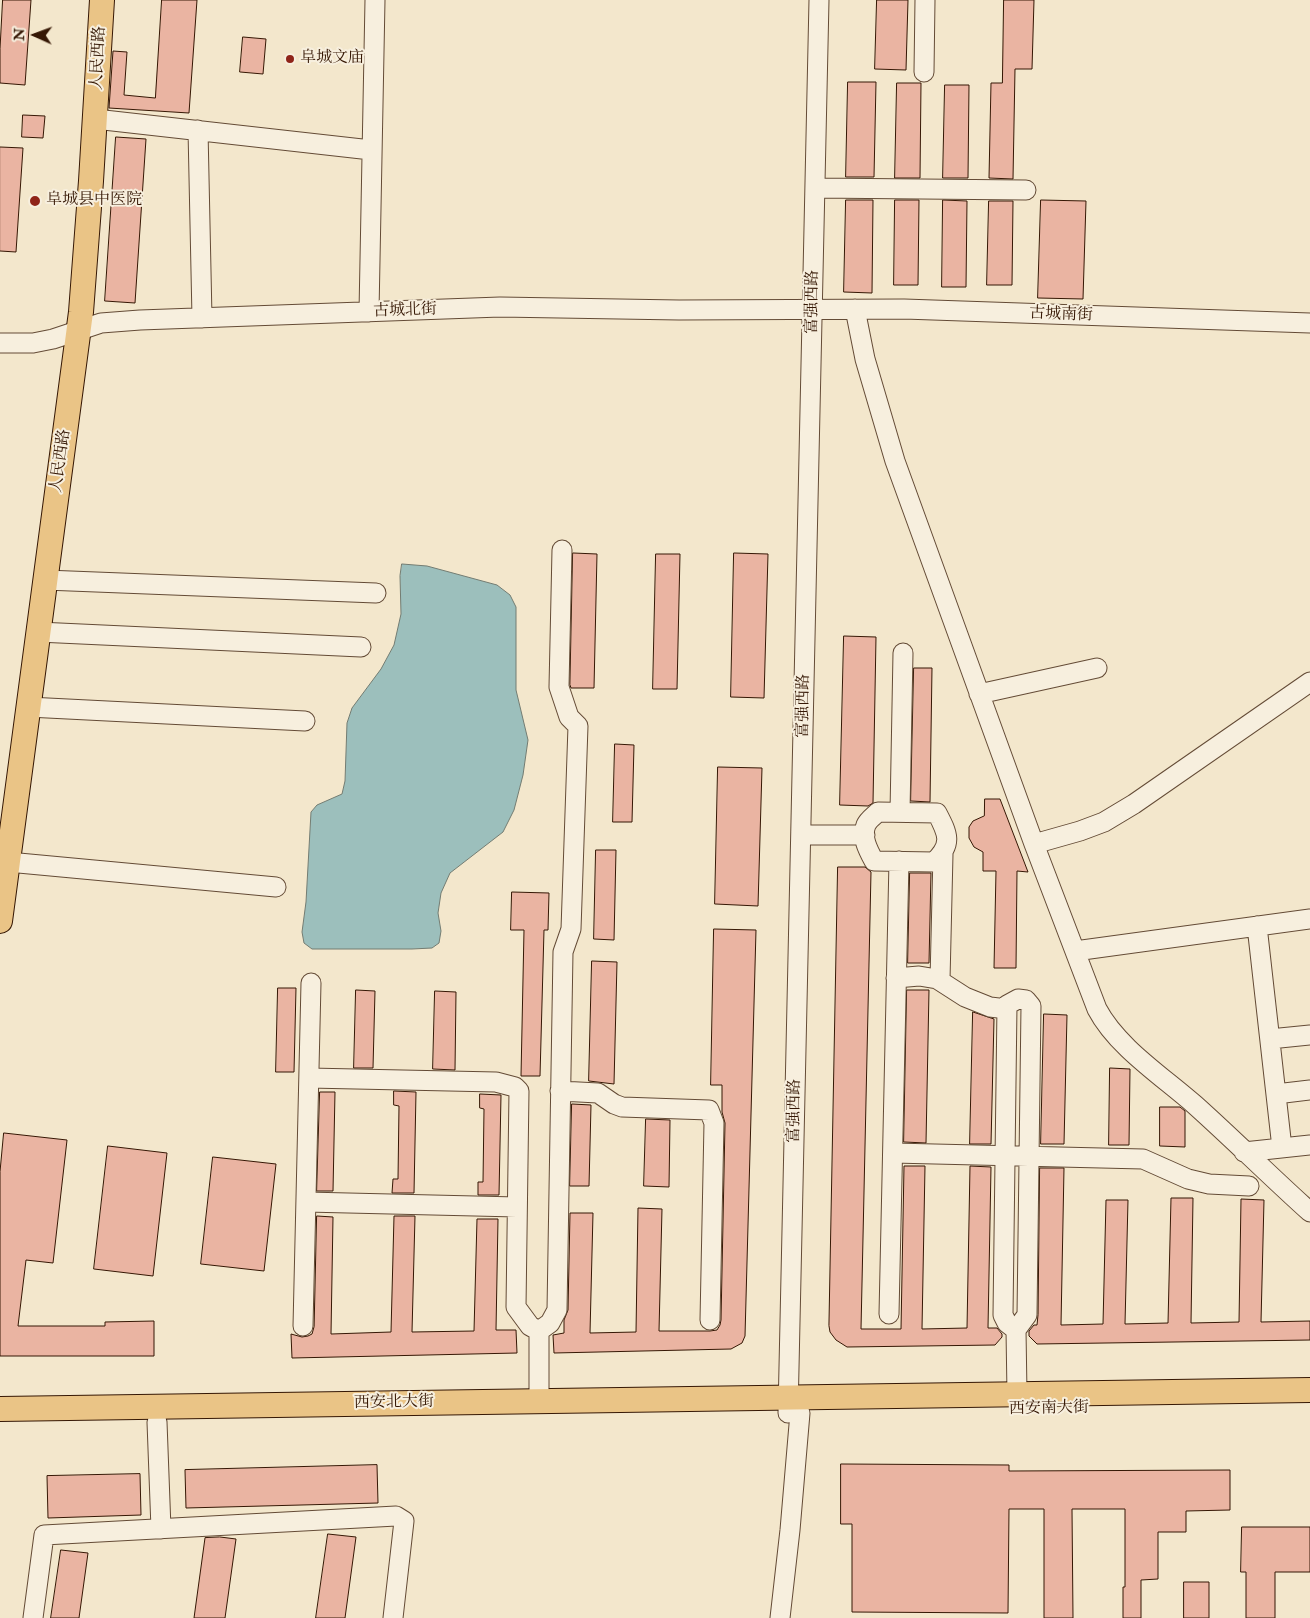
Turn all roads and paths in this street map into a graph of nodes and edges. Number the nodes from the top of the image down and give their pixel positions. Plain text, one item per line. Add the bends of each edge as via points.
1 (102, 0) edge
2 (375, 0) edge
3 (819, 0) edge
4 (925, 0) edge
5 (924, 72) dead end
6 (95, 119) junction
7 (198, 130) junction
8 (372, 150) junction
9 (815, 188) junction
10 (1026, 190) dead end
11 (813, 309) junction
12 (855, 309) junction
13 (369, 312) junction
14 (202, 318) junction
15 (1310, 323) edge
16 (78, 331) junction
17 (0, 343) edge
18 (562, 550) dead end
19 (45, 580) junction
20 (376, 593) dead end
21 (38, 632) junction
22 (361, 647) dead end
23 (903, 653) dead end
24 (1097, 668) dead end
25 (1310, 682) edge
26 (979, 694) junction
27 (28, 706) junction
28 (306, 722) dead end
29 (900, 812) junction
30 (6, 832) edge
31 (865, 834) junction
32 (801, 835) junction
33 (1034, 844) junction
34 (943, 854) junction
35 (899, 861) junction
36 (8, 862) junction
37 (276, 886) dead end
38 (0, 919) edge
39 (1310, 919) edge
40 (1257, 926) junction
41 (1075, 950) junction
42 (896, 978) junction
43 (940, 980) junction
44 (311, 983) dead end
45 (1007, 1009) junction
46 (1310, 1035) edge
47 (1270, 1039) junction
48 (309, 1078) junction
49 (1310, 1090) edge
50 (560, 1091) junction
51 (1276, 1094) junction
52 (1310, 1145) edge
53 (1282, 1148) junction
54 (893, 1152) junction
55 (1244, 1152) junction
56 (1005, 1155) junction
57 (1029, 1156) junction
58 (1249, 1186) dead end
59 (306, 1202) junction
60 (517, 1207) junction
61 (1310, 1212) edge
62 (889, 1314) dead end
63 (710, 1320) dead end
64 (303, 1326) dead end
65 (1016, 1330) junction
66 (539, 1332) junction
67 (1310, 1390) edge
68 (1017, 1394) junction
69 (539, 1401) junction
70 (1310, 1406) edge
71 (792, 1408) junction
72 (0, 1409) edge
73 (157, 1422) junction
74 (0, 1425) edge
75 (161, 1528) junction
76 (33, 1618) edge
77 (392, 1618) edge
78 (780, 1618) edge

1 - 6 main road, 人民西路
2 - 8 street
3 - 9 street, 富强西路
4 - 5 street
6 - 7 street
6 - 16 main road, 人民西路
7 - 8 street
7 - 14 street
8 - 13 street
9 - 10 street
9 - 11 street, 富强西路
11 - 12 street, 古城南街
11 - 13 street, 古城北街 via 500,308
11 - 32 street, 富强西路
12 - 15 street, 古城南街
12 - 26 street via 865,359 894,460
13 - 14 street, 古城北街
14 - 16 street, 古城北街 via 101,323
16 - 17 street, 古城北街 via 34,343
16 - 19 main road, 人民西路
18 - 50 street via 559,687 569,717 578,726 571,929 563,952
19 - 20 street
19 - 21 main road, 人民西路
21 - 22 street
21 - 27 main road, 人民西路
23 - 29 street
24 - 26 street
25 - 33 street via 1104,822
26 - 33 street
27 - 28 street
27 - 30 main road, 人民西路
29 - 31 street via 878,812 866,824
29 - 34 street via 937,813 947,837
30 - 36 main road, 人民西路
31 - 32 street
31 - 35 street via 866,848 874,861
32 - 71 street, 富强西路
33 - 41 street
34 - 35 street via 934,862
34 - 43 street
35 - 42 street
36 - 37 street
36 - 38 main road, 人民西路
39 - 40 street
40 - 41 street
40 - 47 street
41 - 55 street via 1105,1024
42 - 43 street via 919,976
42 - 54 street
43 - 45 street via 965,997 990,1007
44 - 48 street
45 - 56 street
45 - 57 street via 1007,1005 1018,999 1026,1000 1031,1006
46 - 47 street
47 - 51 street
48 - 59 street
48 - 60 street via 496,1082 514,1087 519,1091
49 - 51 street
50 - 63 street via 598,1093 622,1107 709,1110 714,1123
50 - 66 street via 557,1310 550,1323
51 - 53 street
52 - 53 street
53 - 55 street
54 - 56 street
54 - 62 street
55 - 61 street
56 - 57 street
56 - 65 street via 1003,1315
57 - 58 street via 1143,1159 1188,1179 1208,1184
57 - 65 street via 1027,1315
59 - 60 street
59 - 64 street
60 - 66 street via 516,1308
65 - 68 street
66 - 69 street
67 - 68 main road, 西安南大街
68 - 71 main road, 西安南大街
69 - 71 main road, 西安北大街
69 - 72 main road, 西安北大街
70 - 71 main road, 西安南大街
71 - 73 main road, 西安北大街
71 - 78 street, 富强西路 via 790,1530
73 - 74 main road, 西安北大街
73 - 75 street
75 - 76 street via 44,1534
75 - 77 street via 396,1516 404,1521

